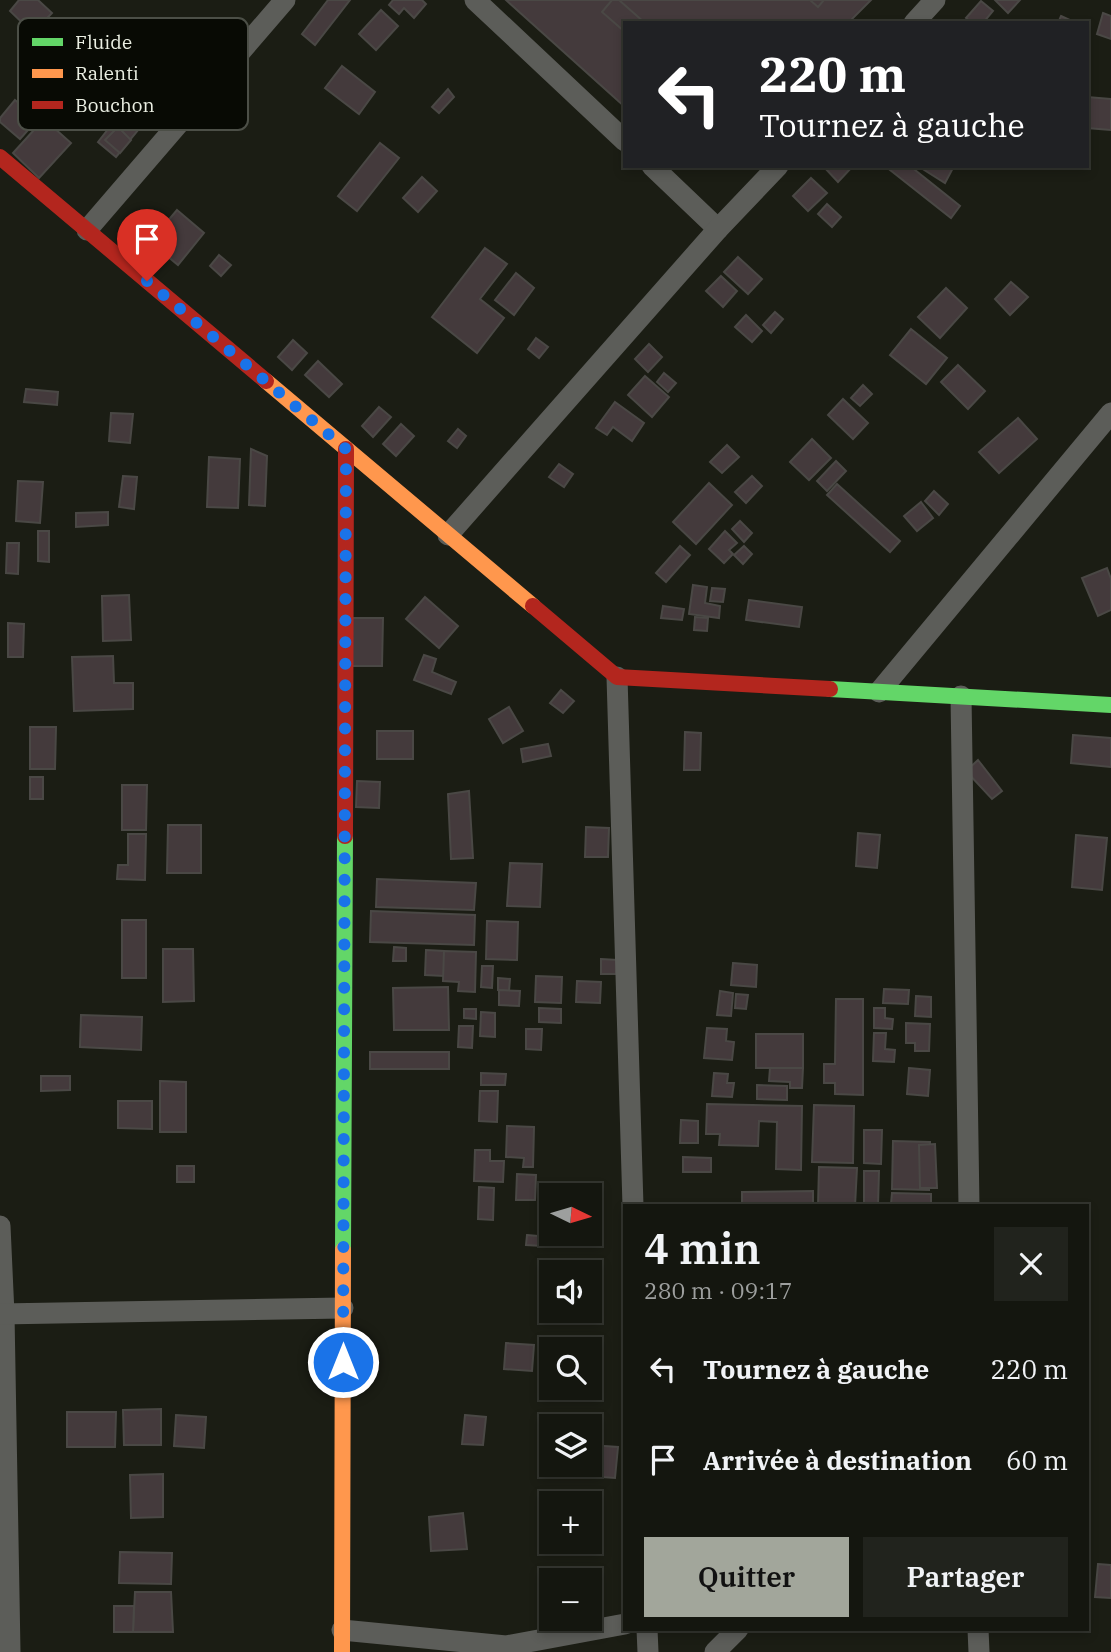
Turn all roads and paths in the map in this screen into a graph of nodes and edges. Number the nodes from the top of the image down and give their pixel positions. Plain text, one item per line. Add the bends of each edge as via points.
1 (285, 0) edge
2 (475, 0) edge
3 (935, 0) edge
4 (916, 21) edge
5 (248, 43) edge
6 (173, 130) edge
7 (623, 139) edge
8 (0, 157) edge
9 (654, 168) edge
10 (776, 168) edge
11 (718, 229) junction
12 (87, 230) junction
13 (1111, 413) edge
14 (346, 449) junction
15 (448, 535) junction
16 (617, 677) junction
17 (879, 692) junction
18 (961, 696) junction
19 (1111, 705) edge
20 (633, 1204) edge
21 (969, 1204) edge
22 (0, 1226) edge
23 (343, 1308) junction
24 (2, 1314) edge
25 (623, 1624) edge
26 (342, 1630) junction
27 (647, 1631) edge
28 (736, 1631) edge
29 (978, 1631) edge
30 (10, 1652) edge
31 (342, 1652) edge
32 (648, 1652) edge
33 (715, 1652) edge
34 (979, 1652) edge

1 - 5 street
2 - 7 street
3 - 4 street
6 - 12 street
8 - 12 street
9 - 11 street
10 - 11 street
11 - 15 street
12 - 14 street
13 - 17 street
14 - 15 street
14 - 23 street
15 - 16 street
16 - 17 street
16 - 20 street
17 - 18 street
18 - 19 street
18 - 21 street
22 - 24 street
23 - 24 street
23 - 26 street
24 - 30 street
25 - 26 street via 506,1646
26 - 31 street
27 - 32 street
28 - 33 street
29 - 34 street

